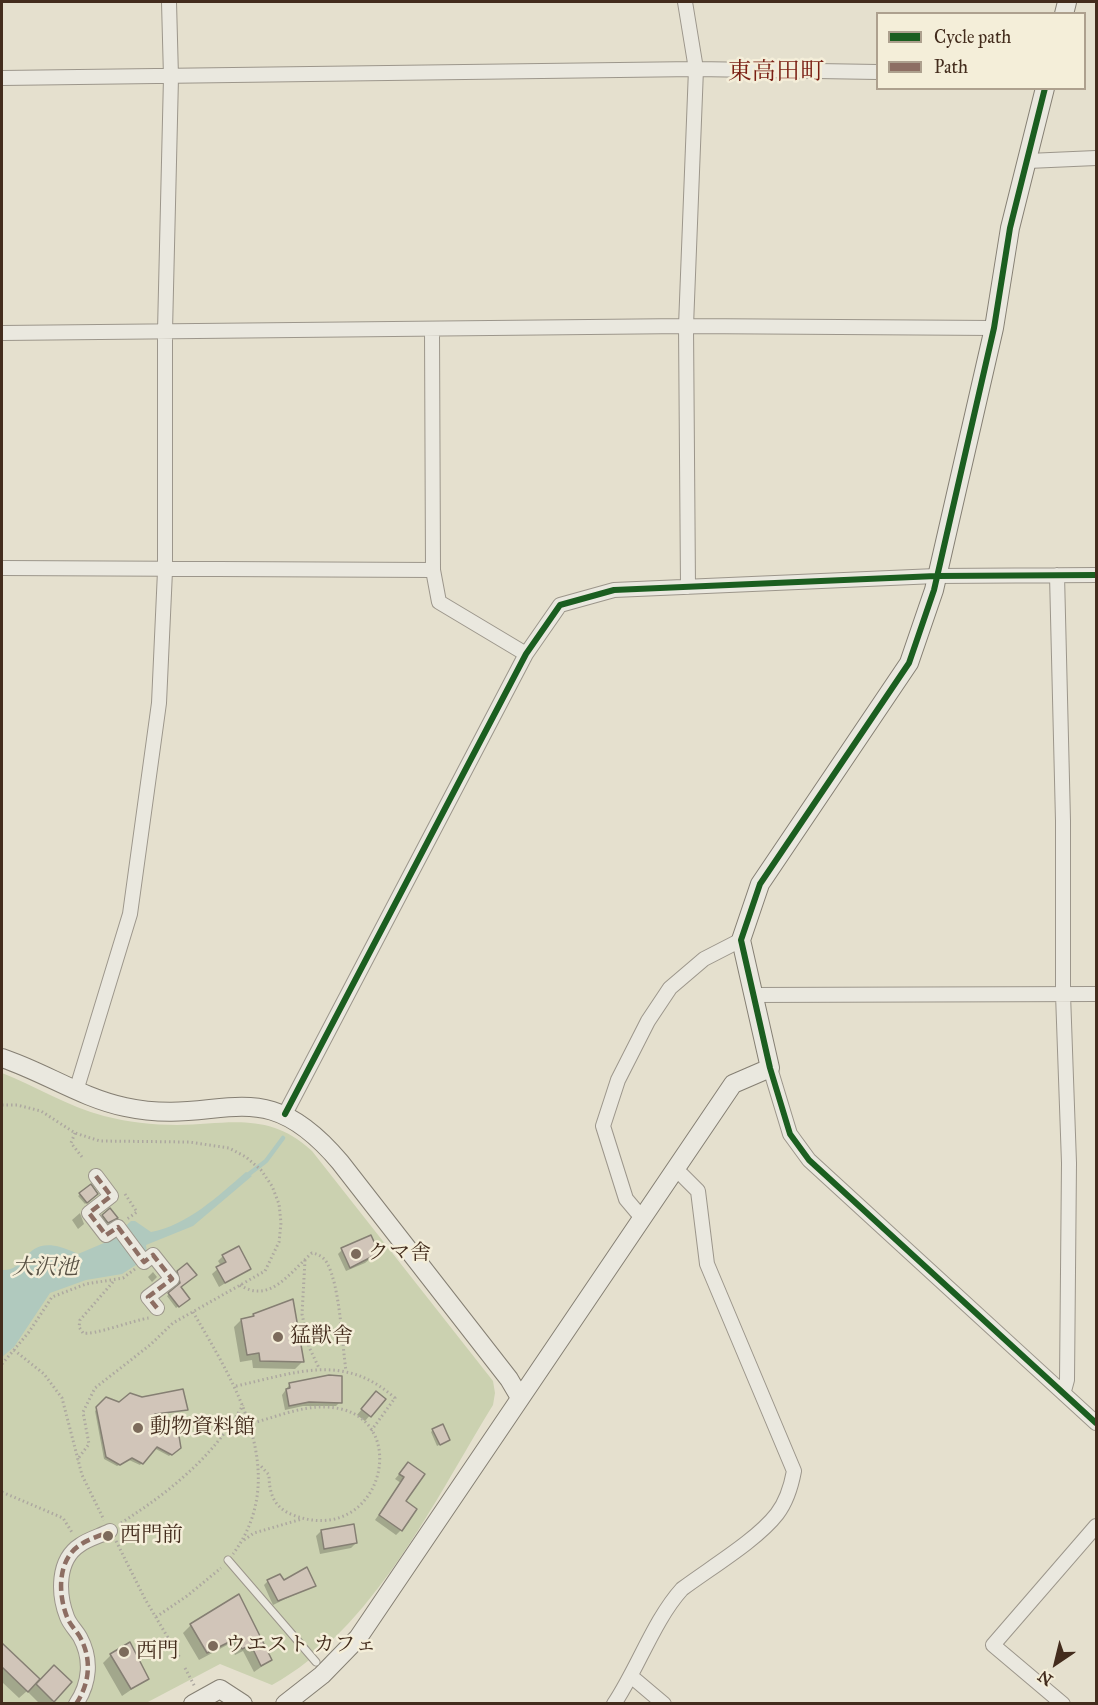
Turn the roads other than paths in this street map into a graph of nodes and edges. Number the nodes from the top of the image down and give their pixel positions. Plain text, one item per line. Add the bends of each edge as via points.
1 (168, 2) edge
2 (685, 2) edge
3 (696, 69) junction
4 (876, 72) edge
5 (171, 77) junction
6 (2, 78) edge
7 (1045, 90) edge
8 (1096, 158) edge
9 (1028, 161) junction
10 (686, 326) junction
11 (994, 328) junction
12 (432, 330) junction
13 (165, 331) junction
14 (2, 333) edge
15 (2, 568) edge
16 (433, 570) junction
17 (165, 571) junction
18 (1057, 575) junction
19 (1096, 575) edge
20 (936, 576) junction
21 (688, 587) junction
22 (526, 654) junction
23 (741, 940) junction
24 (1063, 994) junction
25 (1096, 994) edge
26 (752, 995) junction
27 (2, 1058) edge
28 (770, 1068) junction
29 (76, 1091) junction
30 (285, 1114) junction
31 (675, 1168) junction
32 (96, 1176) dead end
33 (642, 1218) junction
34 (156, 1312) road end
35 (1064, 1391) junction
36 (519, 1396) junction
37 (1096, 1423) edge
38 (1096, 1526) edge
39 (110, 1531) road end
40 (228, 1560) road end
41 (316, 1662) dead end
42 (632, 1677) junction
43 (76, 1704) edge
44 (193, 1704) edge
45 (243, 1704) edge
46 (285, 1704) edge
47 (614, 1704) edge
48 (664, 1704) edge
49 (1062, 1704) edge

1 - 5 street
2 - 3 street
3 - 4 street
3 - 5 street
3 - 10 street
5 - 6 street
5 - 13 street
7 - 9 street
8 - 9 street
9 - 11 street via 1010,228
10 - 11 street
10 - 12 street
10 - 21 street
11 - 20 street
12 - 13 street
12 - 16 street
13 - 14 street
13 - 17 street
15 - 17 street
16 - 17 street
16 - 22 street via 438,602
17 - 29 street via 159,703 130,914
18 - 19 street
18 - 20 street
18 - 24 street
20 - 21 street
20 - 23 street via 909,663 760,884
21 - 22 street via 614,590 560,605
22 - 30 street
23 - 26 street
23 - 33 street via 704,958 670,988 618,1080 603,1125 626,1199
24 - 25 street
24 - 26 street
24 - 35 street via 1069,1207
26 - 28 street
27 - 29 street
28 - 31 street via 733,1084
28 - 35 street via 790,1134 809,1160
29 - 30 street via 148,1111 248,1106
30 - 36 street via 324,1143
31 - 33 street
31 - 42 street via 698,1191 707,1264 794,1471 790,1492 777,1514 671,1600
32 - 34 street via 111,1196 89,1213 106,1235 118,1227 144,1262 153,1255 172,1279 148,1296
33 - 36 street
35 - 37 street
36 - 46 street via 358,1638 306,1690
38 - 49 street via 993,1644
39 - 43 street via 80,1545 64,1560 61,1587 66,1616 87,1656 87,1676
40 - 41 lane
42 - 47 street
42 - 48 street
44 - 45 street via 220,1689

